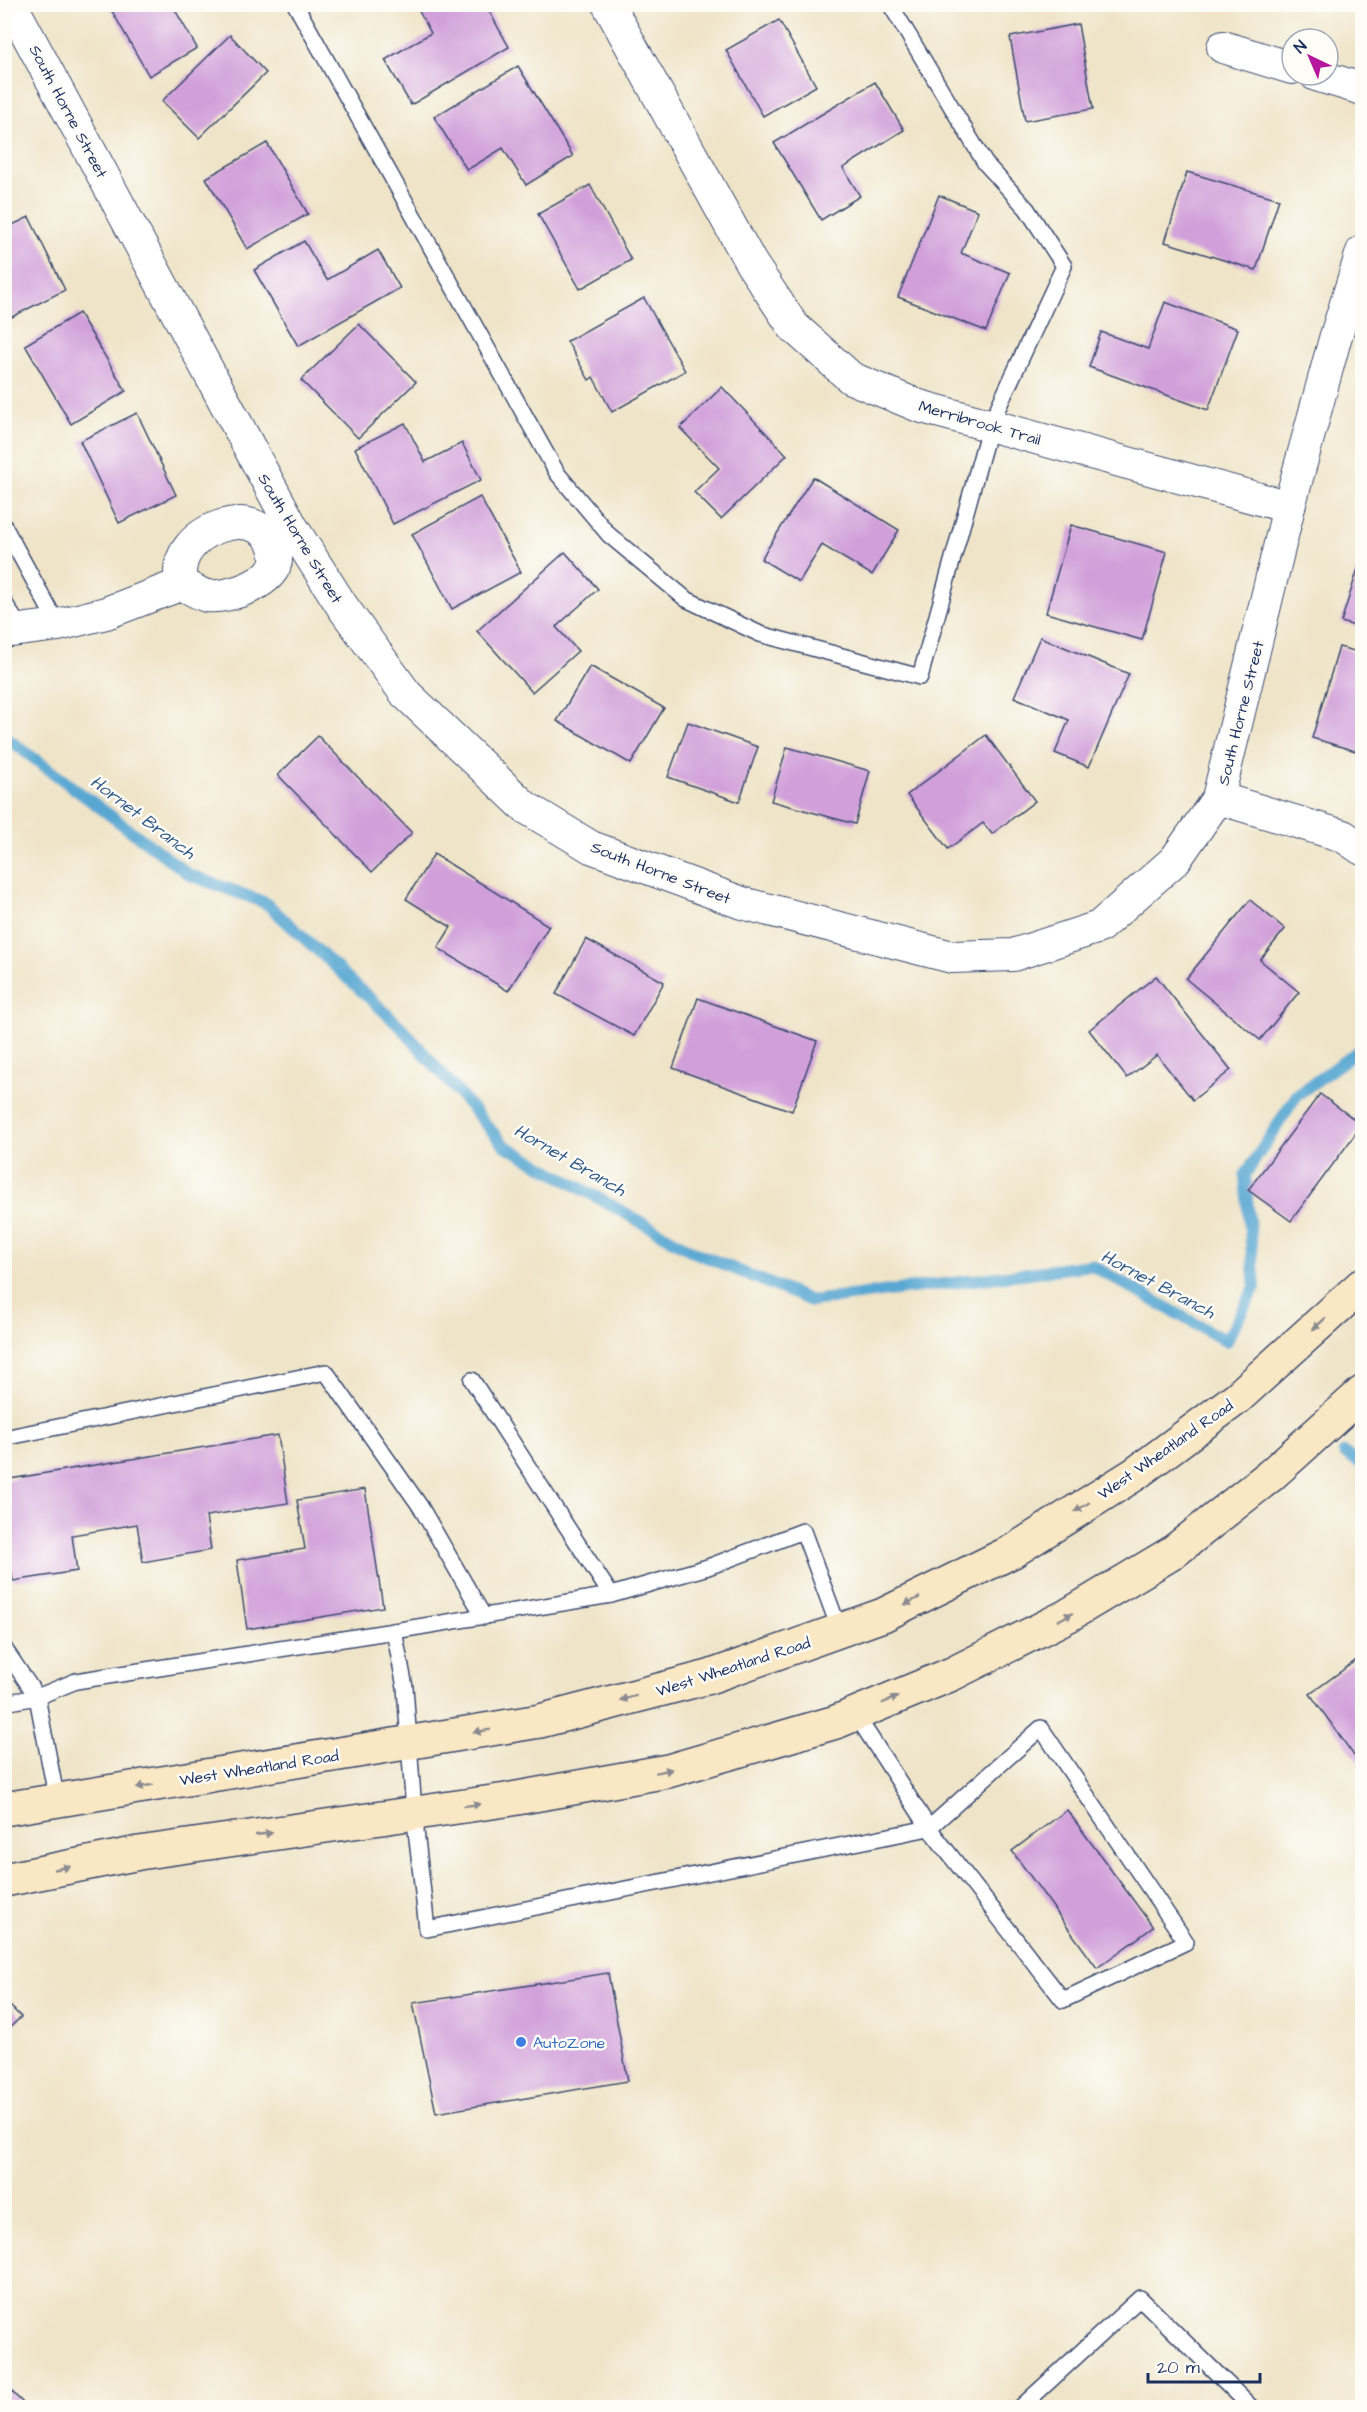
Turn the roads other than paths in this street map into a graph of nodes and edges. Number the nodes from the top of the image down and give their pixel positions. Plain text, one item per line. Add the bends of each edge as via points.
1 (11, 4) edge
2 (295, 4) edge
3 (608, 4) edge
4 (890, 4) edge
5 (1223, 47) dead end
6 (1280, 64) edge
7 (1340, 82) edge
8 (1362, 89) edge
9 (1362, 252) edge
10 (990, 425) junction
11 (1290, 507) junction
12 (4, 526) edge
13 (281, 533) junction
14 (182, 584) junction
15 (4, 602) edge
16 (58, 625) junction
17 (13, 631) edge
18 (1218, 798) junction
19 (1362, 849) edge
20 (1362, 1285) edge
21 (472, 1380) dead end
22 (1362, 1393) edge
23 (4, 1438) edge
24 (610, 1595) junction
25 (484, 1617) junction
26 (840, 1630) junction
27 (394, 1631) junction
28 (4, 1648) edge
29 (37, 1697) junction
30 (4, 1703) edge
31 (856, 1715) junction
32 (410, 1743) junction
33 (57, 1801) junction
34 (4, 1809) edge
35 (414, 1812) junction
36 (929, 1828) junction
37 (4, 1880) edge
38 (1020, 2408) edge
39 (1252, 2408) edge

1 - 13 street, South Horne Street
2 - 10 lane via 557,473 609,535 686,599 760,634 920,676
3 - 10 street, Merribrook Trail via 751,264 793,326 851,378 919,405
4 - 10 lane via 985,163 1027,209 1064,266
5 - 6 street
7 - 8 street
9 - 11 street
10 - 11 street, Merribrook Trail
11 - 18 street, South Horne Street
12 - 16 lane
13 - 14 street via 233,522 207,532 192,543 183,560
13 - 14 street via 277,561 270,575 248,589 206,596
13 - 18 street, South Horne Street via 342,606 406,694 525,807 591,847 742,903 952,957 1013,955 1099,927 1175,860
14 - 16 street via 106,613
15 - 17 lane
16 - 17 street
18 - 19 street via 1343,836
20 -> 26 main road, West Wheatland Road via 1237,1398 1135,1474 1012,1551 883,1615
21 - 24 lane
31 -> 22 main road via 952,1674 1067,1616 1172,1553 1271,1475
23 - 25 lane via 326,1372 420,1506
24 - 25 lane
24 - 26 lane via 708,1567 803,1531
25 - 27 lane
26 -> 32 main road, West Wheatland Road via 709,1677 540,1721
27 - 29 lane via 76,1681
27 - 32 lane
28 - 29 lane
29 - 30 lane
29 - 33 lane
35 -> 31 main road via 668,1771
31 - 36 lane
32 -> 33 main road, West Wheatland Road
32 - 35 lane
33 - 34 main road, West Wheatland Road
35 - 36 lane via 427,1929
37 -> 35 main road via 139,1853
36 - 36 lane via 1063,2000 1186,1942 1041,1728
38 - 39 lane via 1140,2298

